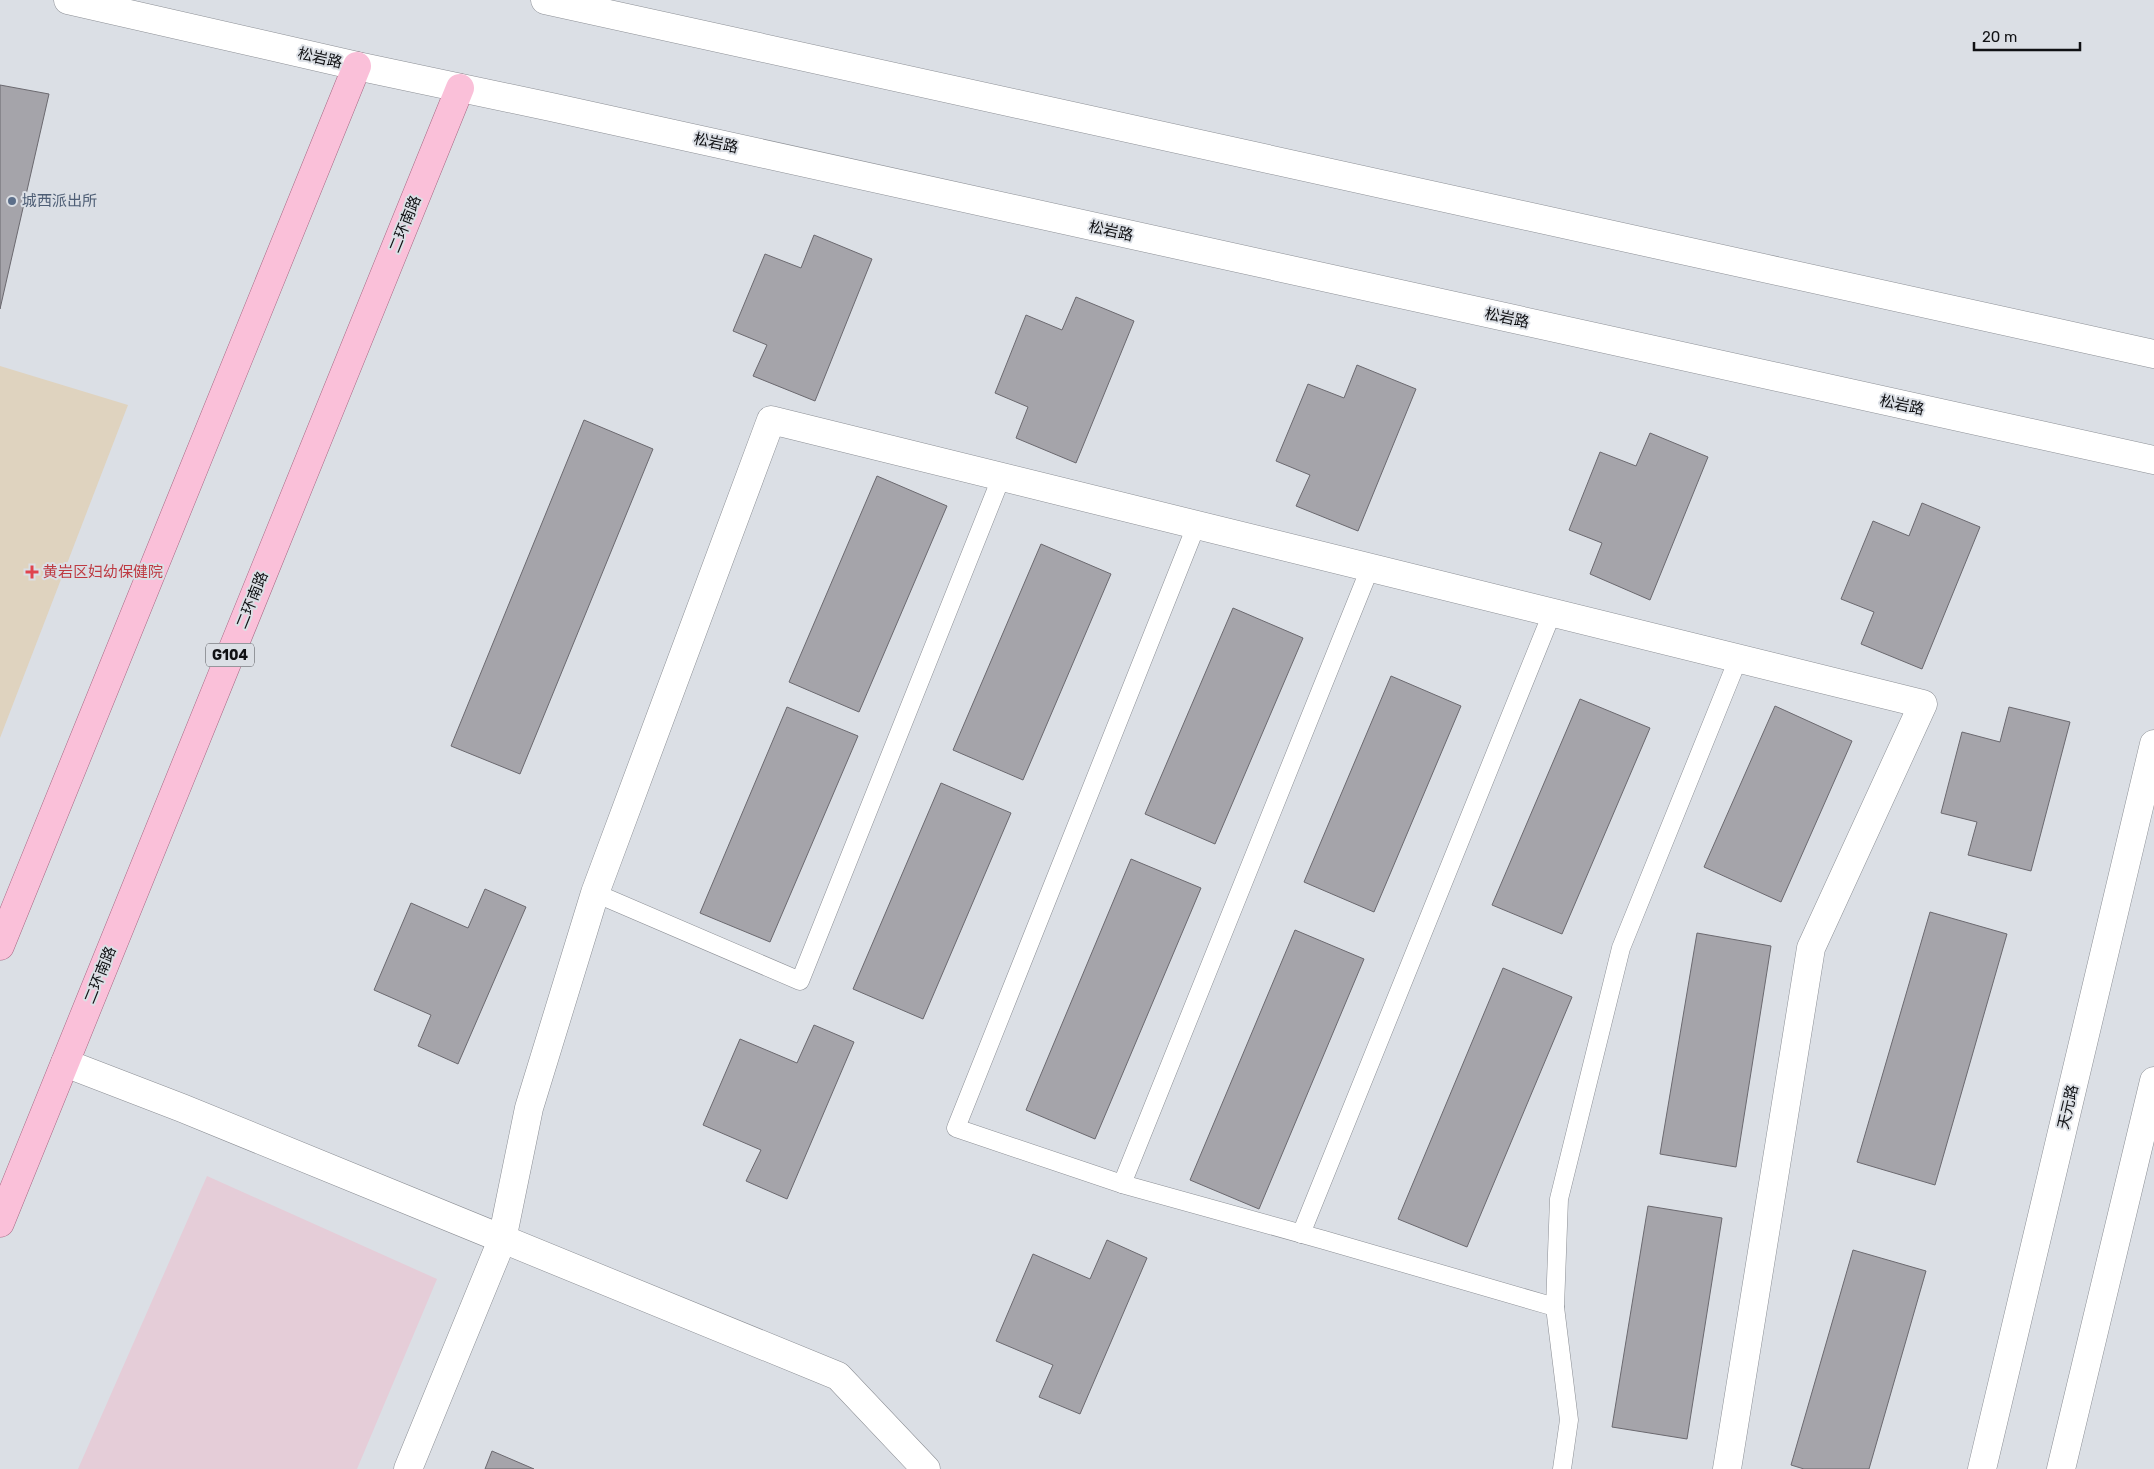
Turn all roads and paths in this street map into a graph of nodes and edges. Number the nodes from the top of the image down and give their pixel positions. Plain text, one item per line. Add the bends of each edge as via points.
1 (68, 0) edge
2 (545, 0) edge
3 (357, 66) junction
4 (460, 88) junction
5 (2154, 354) edge
6 (2154, 460) edge
7 (1001, 478) junction
8 (1196, 526) junction
9 (1370, 568) junction
10 (1552, 613) junction
11 (1738, 659) junction
12 (2154, 744) edge
13 (595, 893) junction
14 (0, 946) edge
15 (65, 1063) junction
16 (2154, 1081) edge
17 (1122, 1184) junction
18 (0, 1222) edge
19 (1302, 1234) junction
20 (502, 1240) junction
21 (1555, 1307) junction
22 (408, 1469) edge
23 (926, 1469) edge
24 (1562, 1469) edge
25 (1727, 1469) edge
26 (1982, 1469) edge
27 (2061, 1469) edge

1 - 3 main road, 松岩路
2 - 5 main road
3 - 4 main road, 松岩路
3 - 14 main road
4 - 6 main road, 松岩路
4 - 15 main road, 二环南路 / G104
7 - 8 main road
7 - 13 main road via 771,420
7 - 13 lane via 800,980
8 - 9 main road
8 - 17 lane via 956,1128
9 - 10 main road
9 - 17 lane
10 - 11 main road
10 - 19 lane
11 - 21 lane via 1621,948 1560,1199
11 - 25 main road via 1923,704 1811,948
12 - 26 main road, 天元路
13 - 20 main road via 529,1108
15 - 18 main road, 二环南路 / G104
15 - 20 main road
16 - 27 main road
17 - 19 lane
19 - 21 lane
20 - 22 main road
20 - 23 main road via 838,1376
21 - 24 lane via 1569,1420

